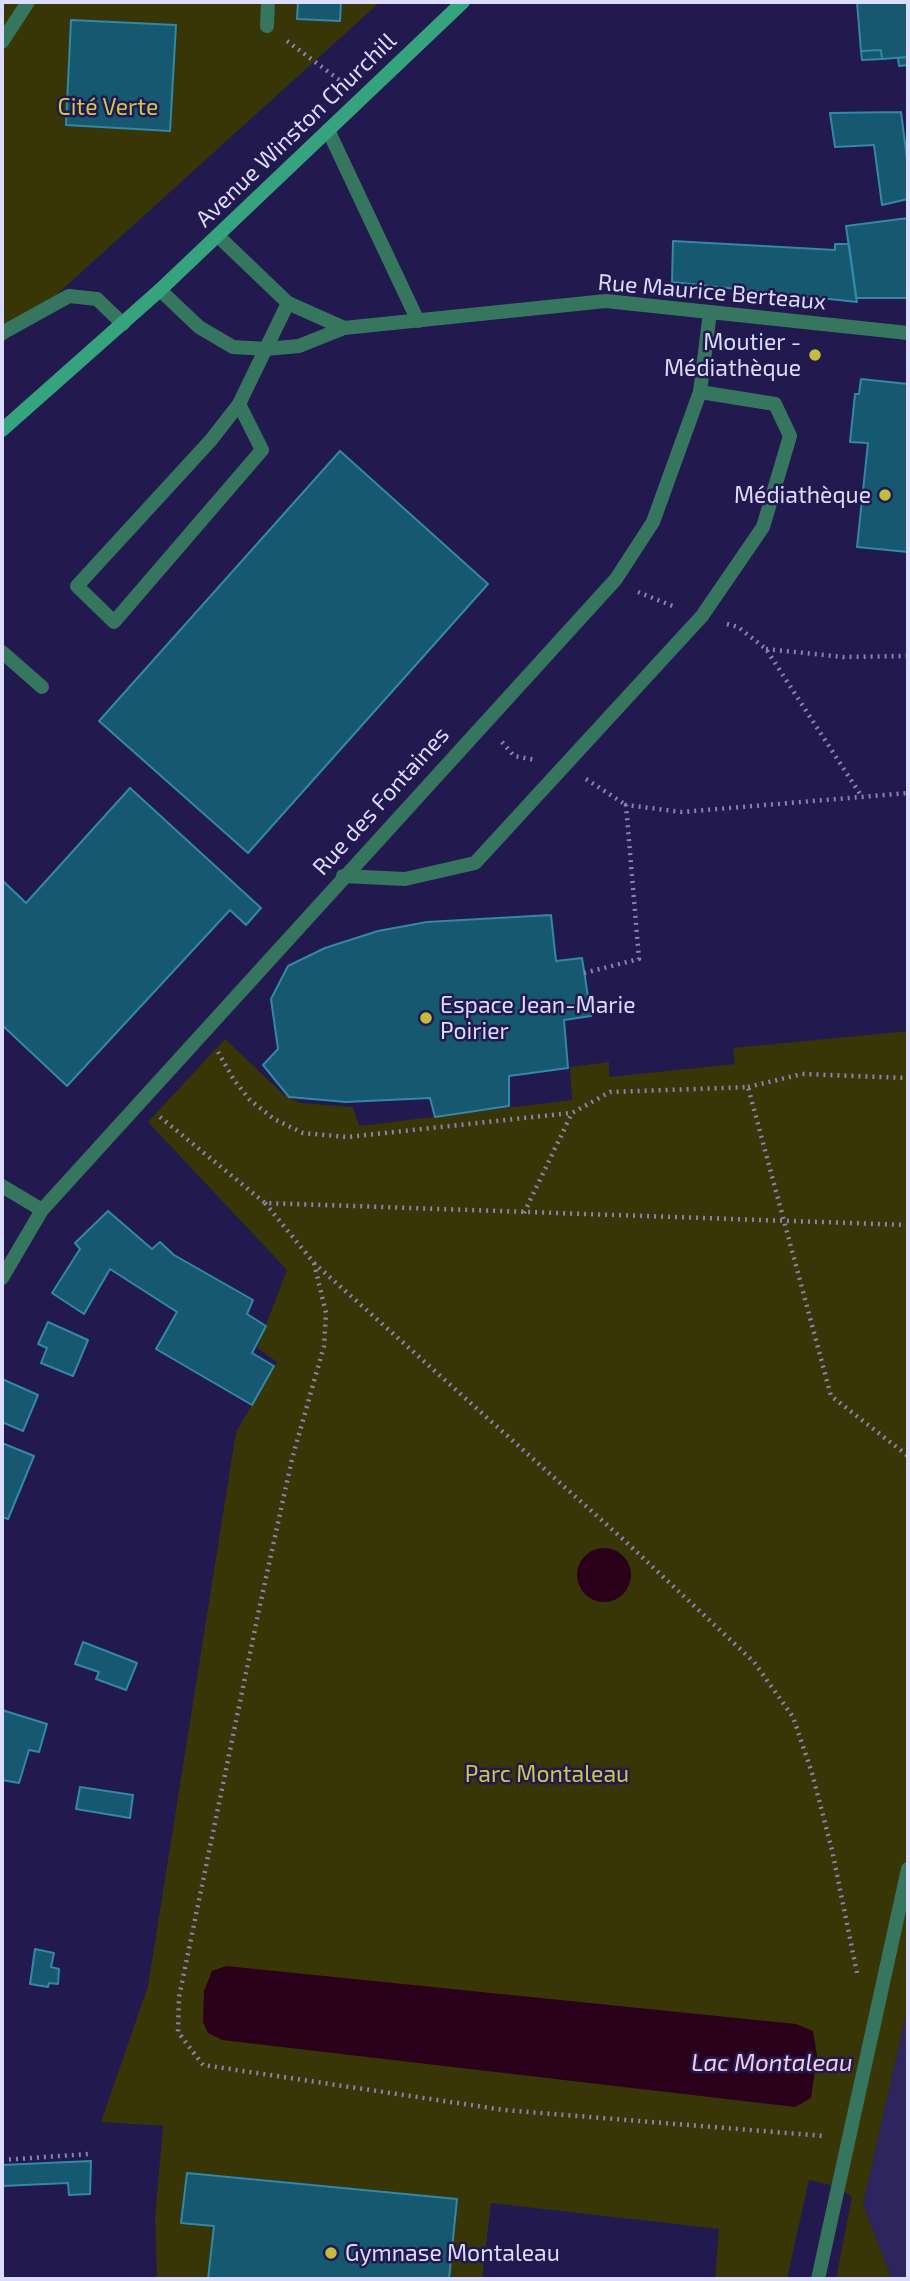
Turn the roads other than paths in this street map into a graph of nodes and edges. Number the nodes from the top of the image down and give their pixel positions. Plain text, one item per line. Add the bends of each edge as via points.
1 (28, 2) edge
2 (268, 2) edge
3 (463, 2) edge
4 (267, 26) road end
5 (2, 42) edge
6 (328, 130) junction
7 (218, 236) junction
8 (160, 290) junction
9 (288, 303) junction
10 (710, 312) junction
11 (418, 321) junction
12 (123, 324) junction
13 (344, 328) junction
14 (2, 332) edge
15 (908, 333) edge
16 (266, 349) junction
17 (700, 392) junction
18 (239, 404) junction
19 (2, 430) edge
20 (2, 652) edge
21 (42, 687) dead end
22 (343, 876) junction
23 (2, 1186) edge
24 (42, 1210) junction
25 (2, 1278) edge
26 (908, 1869) edge
27 (818, 2279) edge

1 - 5 street
2 - 4 street
3 - 6 street, Avenue Winston Churchill
6 - 7 street, Avenue Winston Churchill
6 - 11 street
7 - 8 street, Avenue Winston Churchill
7 - 9 street, Rue Maurice Berteaux
8 - 12 street
8 - 16 street, Rue Maurice Berteaux via 198,327 233,347
9 - 13 street, Rue Maurice Berteaux
9 - 16 street
10 - 11 street, Rue Maurice Berteaux via 606,301
10 - 15 street, Rue Maurice Berteaux
10 - 17 street, Rue des Fontaines
11 - 13 street, Rue Maurice Berteaux
12 - 14 street via 97,299 69,296
12 - 19 street
13 - 16 street, Rue Maurice Berteaux via 299,346
16 - 18 street
17 - 22 street, Rue des Fontaines via 653,522 616,579
17 - 22 street via 775,404 790,436 764,527 702,616 475,863 405,879
18 - 18 street via 77,586 114,622 262,450
20 - 21 street
22 - 24 street, Rue des Fontaines
23 - 24 street
24 - 25 street, Rue des Fontaines
26 - 27 street

